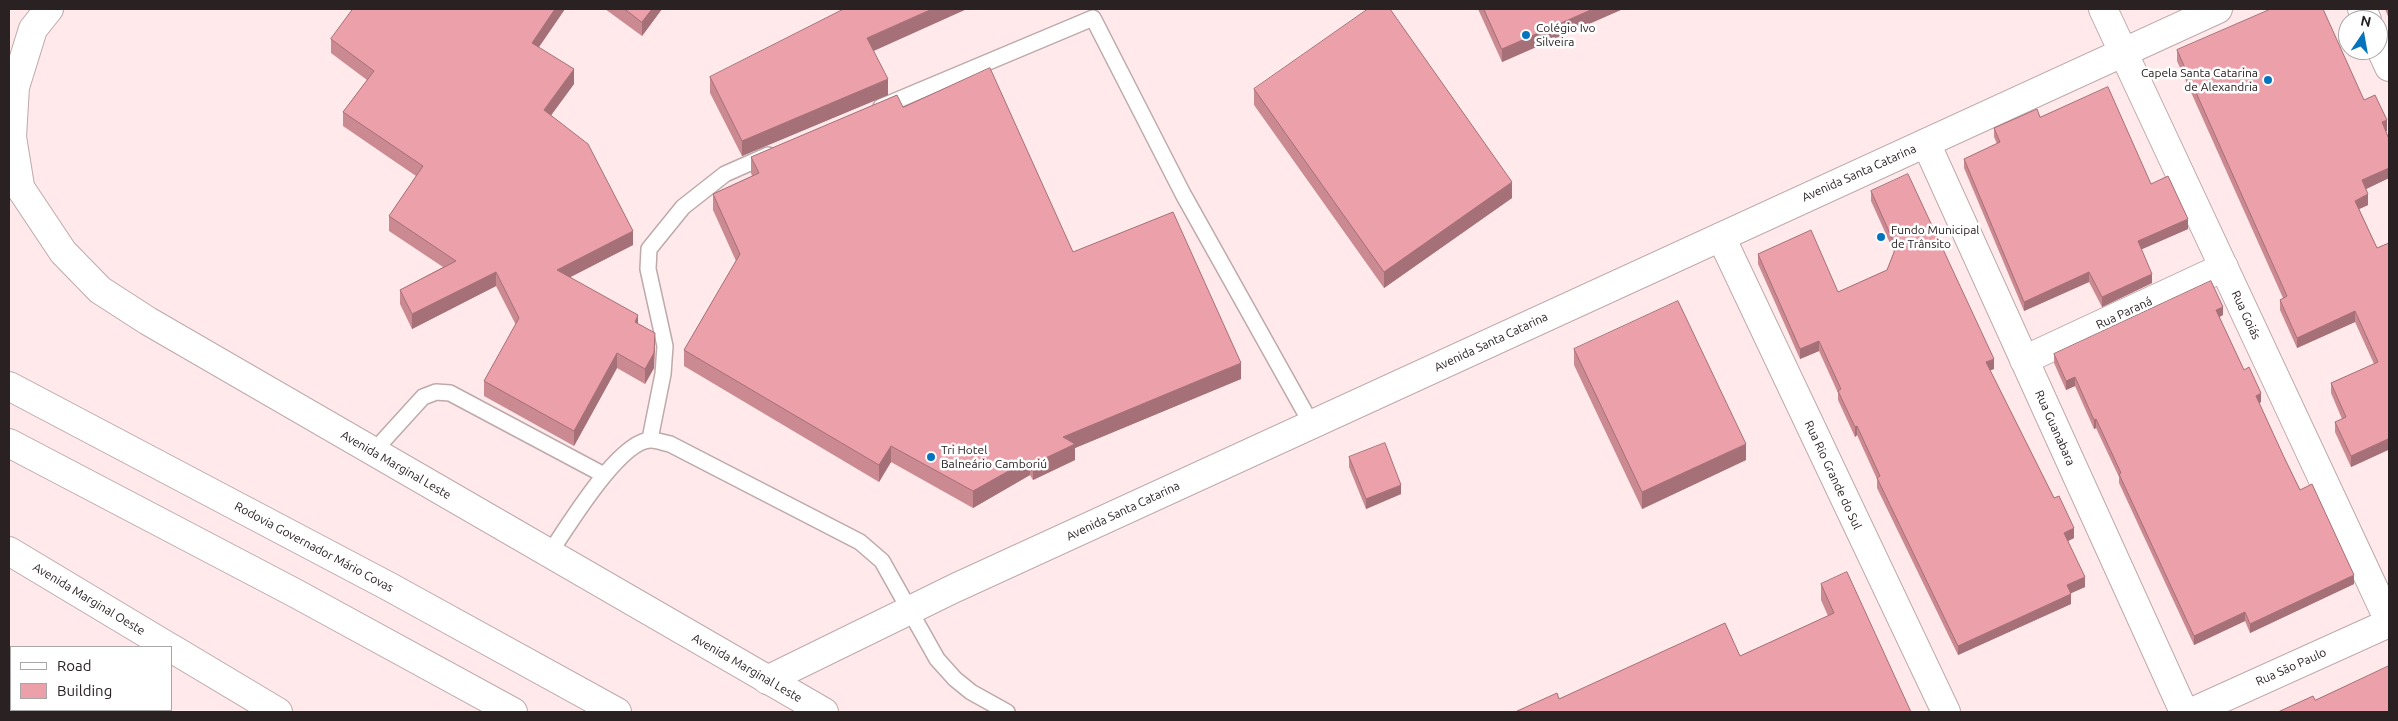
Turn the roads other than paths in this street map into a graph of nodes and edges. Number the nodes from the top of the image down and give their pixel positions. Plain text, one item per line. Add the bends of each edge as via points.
1 (49, 9) edge
2 (2103, 9) edge
3 (2218, 9) edge
4 (2123, 52) junction
5 (870, 111) edge
6 (1926, 143) junction
7 (779, 150) edge
8 (14, 178) edge
9 (1721, 237) junction
10 (2224, 267) junction
11 (2024, 360) junction
12 (9, 386) edge
13 (1312, 425) junction
14 (650, 440) junction
15 (9, 443) edge
16 (373, 452) junction
17 (604, 475) junction
18 (9, 551) edge
19 (549, 554) junction
20 (909, 609) junction
21 (2389, 622) edge
22 (167, 646) edge
23 (172, 649) edge
24 (767, 680) junction
25 (278, 712) edge
26 (513, 712) edge
27 (617, 712) edge
28 (824, 712) edge
29 (1007, 712) edge
30 (1946, 712) edge
31 (2184, 712) edge
32 (2192, 712) edge

1 - 8 main road via 33,29 15,87
2 - 4 main road, Rua Goiás
3 - 4 main road, Avenida Santa Catarina
4 - 6 main road, Avenida Santa Catarina
4 - 10 main road, Rua Goiás
5 - 13 lane via 1093,18 1184,194
6 - 9 main road, Avenida Santa Catarina
6 - 11 main road, Rua Guanabara
7 - 14 lane via 725,174 682,208 649,249 648,269 665,346
8 - 16 main road, Avenida Marginal Leste via 63,252 100,290
9 - 13 main road, Avenida Santa Catarina
9 - 30 main road, Rua Rio Grande do Sul
10 - 11 main road, Rua Paraná
10 - 21 main road, Rua Goiás
11 - 31 main road, Rua Guanabara
12 - 27 main road, Rodovia Governador Mário Covas via 388,586
13 - 20 main road, Avenida Santa Catarina
14 - 17 lane via 630,449
14 - 20 lane via 670,444 860,542 882,561
15 - 26 main road
16 - 17 lane via 423,397 436,392 450,393
16 - 19 main road, Avenida Marginal Leste
17 - 19 lane
18 - 22 main road, Avenida Marginal Oeste
19 - 24 main road, Avenida Marginal Leste
20 - 24 main road, Avenida Santa Catarina
20 - 29 lane via 937,659 955,680
21 - 32 main road, Rua São Paulo
23 - 25 main road, Avenida Marginal Oeste
24 - 28 main road, Avenida Marginal Leste

